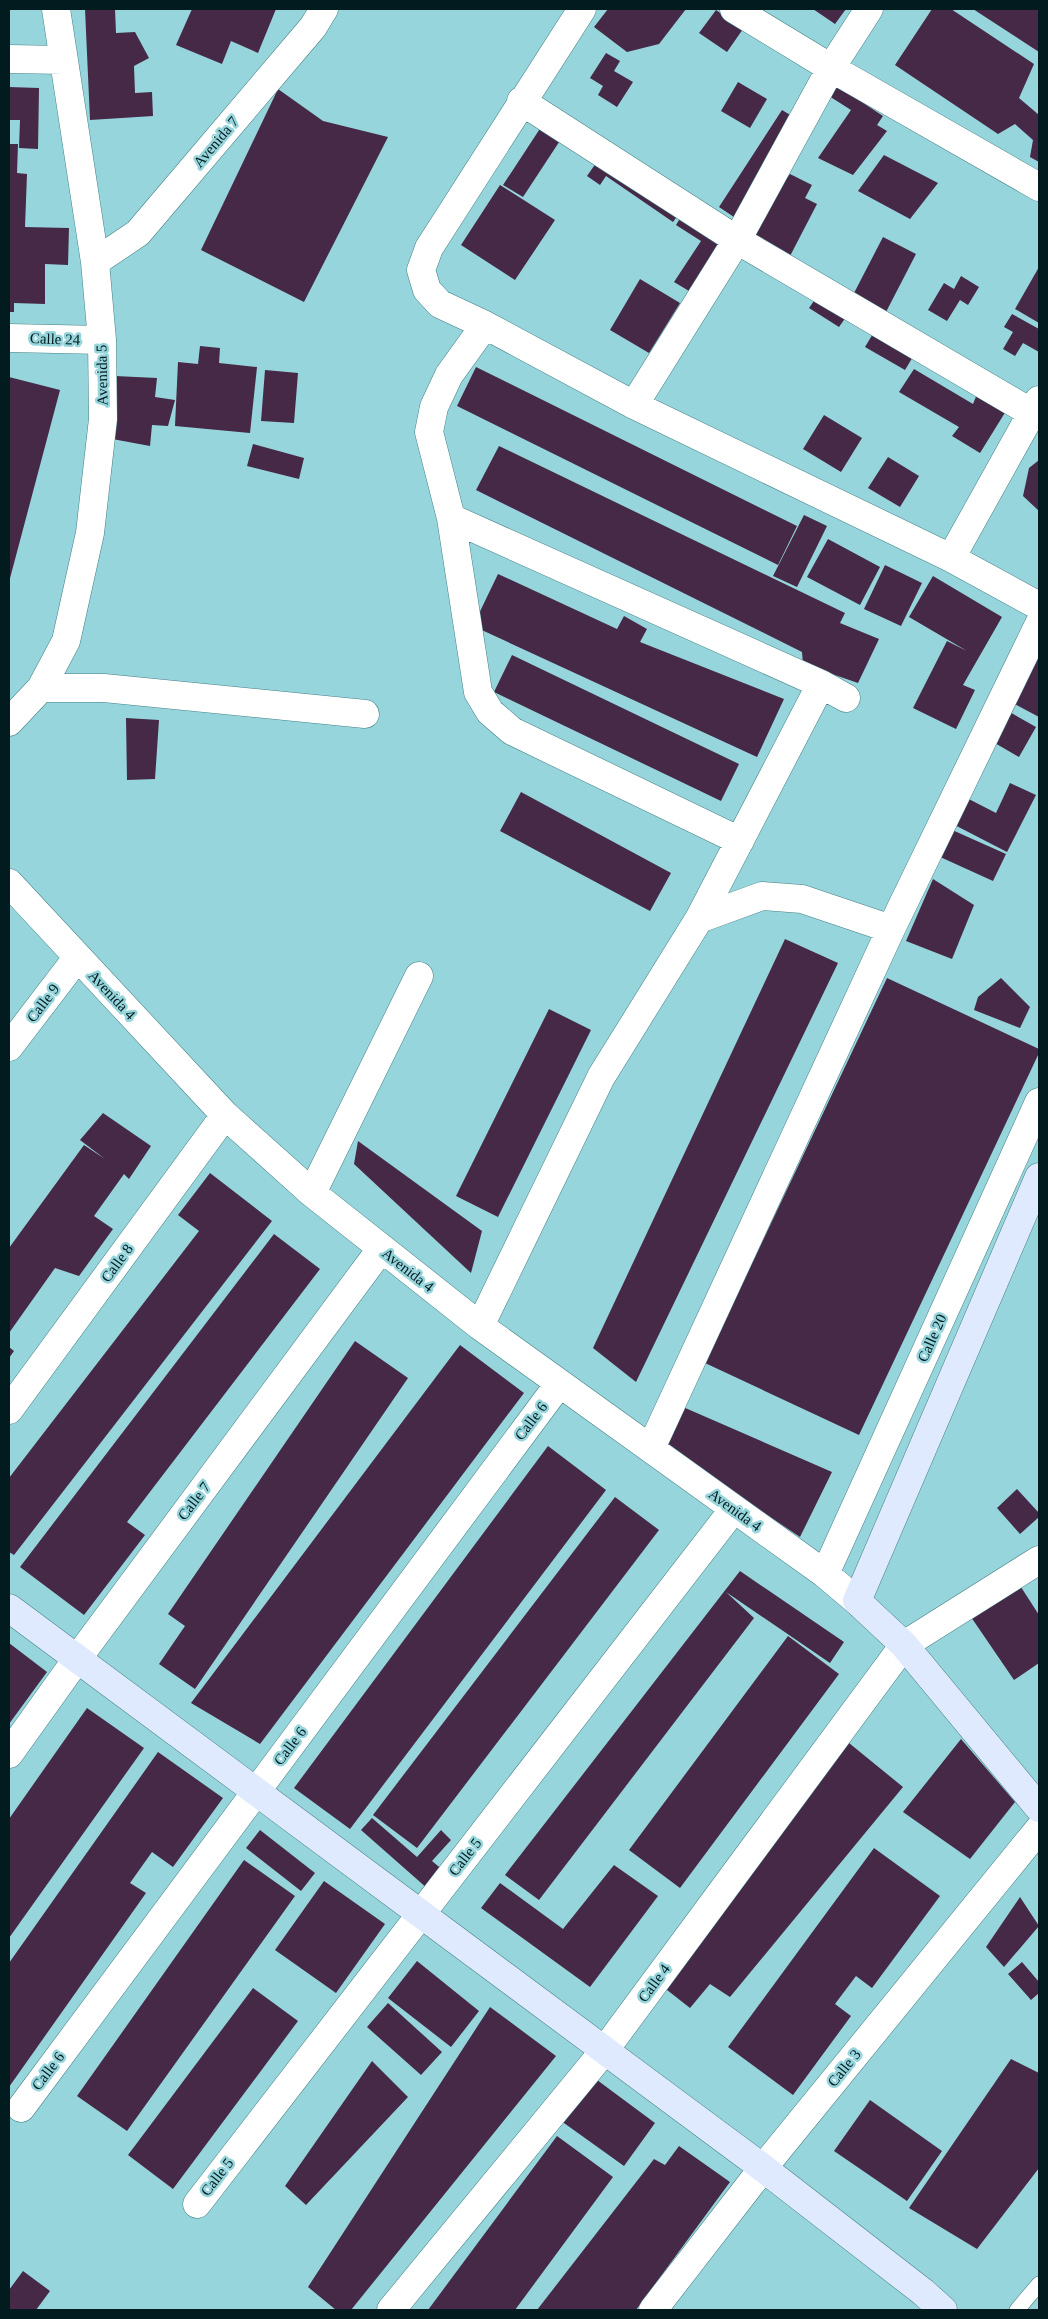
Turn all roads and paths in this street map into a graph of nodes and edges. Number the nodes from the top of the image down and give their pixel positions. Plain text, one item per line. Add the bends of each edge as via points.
1 (56, 9) edge
2 (324, 9) edge
3 (582, 9) edge
4 (734, 9) edge
5 (869, 9) edge
6 (9, 59) edge
7 (64, 60) junction
8 (831, 68) junction
9 (522, 101) junction
10 (1039, 186) edge
11 (736, 240) junction
12 (95, 262) junction
13 (485, 325) junction
14 (9, 338) edge
15 (102, 340) junction
16 (634, 405) junction
17 (1037, 410) edge
18 (451, 518) junction
19 (951, 558) junction
20 (1039, 606) edge
21 (1039, 624) edge
22 (821, 684) junction
23 (41, 688) junction
24 (846, 698) dead end
25 (365, 714) dead end
26 (9, 722) edge
27 (740, 841) junction
28 (9, 883) edge
29 (699, 919) junction
30 (890, 929) junction
31 (77, 958) junction
32 (419, 976) dead end
33 (9, 1047) edge
34 (1039, 1102) edge
35 (225, 1115) junction
36 (1039, 1177) edge
37 (312, 1193) junction
38 (381, 1249) junction
39 (480, 1326) junction
40 (559, 1384) junction
41 (9, 1410) edge
42 (651, 1448) junction
43 (733, 1510) junction
44 (1039, 1560) edge
45 (825, 1574) junction
46 (857, 1601) junction
47 (9, 1608) edge
48 (904, 1645) junction
49 (76, 1659) junction
50 (9, 1754) edge
51 (256, 1792) junction
52 (1039, 1808) edge
53 (1039, 1829) edge
54 (421, 1914) junction
55 (604, 2051) junction
56 (21, 2108) dead end
57 (763, 2168) junction
58 (197, 2204) dead end
59 (1039, 2284) edge
60 (391, 2310) edge
61 (653, 2310) edge
62 (942, 2310) edge
63 (1017, 2310) edge

1 - 7 street, Avenida 5
2 - 12 street, Avenida 7 via 313,27 138,232
3 - 9 street
4 - 8 street
5 - 8 street
6 - 7 street
7 - 12 street, Avenida 5
8 - 10 street
8 - 11 street
9 - 11 street
9 - 13 street via 429,248 421,270 427,290 440,304
11 - 16 street
11 - 17 street
12 - 15 street, Avenida 5
13 - 16 street
13 - 18 street via 449,375 434,407 429,432
14 - 15 street, Calle 24
15 - 23 street, Avenida 5 via 103,419 90,533 66,641
16 - 19 street
17 - 19 street
18 - 22 street
18 - 27 street via 478,692 490,712 512,731
19 - 20 street
21 - 30 street
22 - 24 street
22 - 27 street
23 - 25 street via 104,688
23 - 26 street, Avenida 5
27 - 29 street
28 - 31 street, Avenida 4
29 - 30 street via 762,896 802,899
29 - 39 street via 601,1077
30 - 42 street
31 - 33 street, Calle 9
31 - 35 street, Avenida 4
32 - 37 street
34 - 45 street, Calle 20
35 - 37 street, Avenida 4
35 - 41 street, Calle 8
36 - 46 street
37 - 38 street, Avenida 4
38 - 39 street, Avenida 4
38 - 49 street, Calle 7
39 - 40 street, Avenida 4
40 - 42 street, Avenida 4
40 - 51 street, Calle 6
42 - 43 street, Avenida 4
43 - 45 street, Avenida 4
43 - 54 street, Calle 5
44 - 48 street
45 - 46 street, Avenida 4
46 - 48 street
47 - 49 street
48 - 52 street
48 - 55 street, Calle 4
49 - 50 street, Calle 7
49 - 51 street
51 - 54 street
51 - 56 street, Calle 6
53 - 57 street, Calle 3
54 - 55 street
54 - 58 street, Calle 5
55 - 57 street
55 - 60 street, Calle 4
57 - 61 street, Calle 3
57 - 62 street
59 - 63 lane

